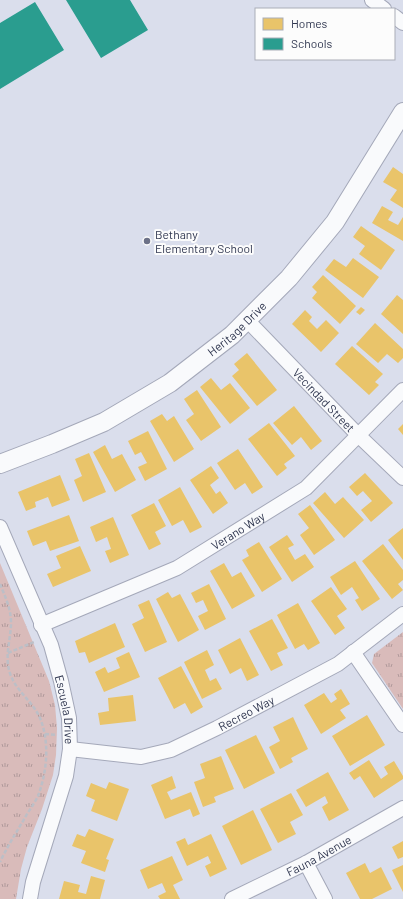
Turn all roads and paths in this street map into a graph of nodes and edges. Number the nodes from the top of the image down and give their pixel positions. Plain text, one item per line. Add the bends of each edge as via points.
1 (372, 0) edge
2 (383, 8) edge
3 (395, 17) edge
4 (403, 23) edge
5 (403, 112) edge
6 (247, 320) junction
7 (403, 390) edge
8 (358, 435) junction
9 (0, 464) edge
10 (403, 478) edge
11 (0, 527) edge
12 (0, 584) edge
13 (403, 614) edge
14 (41, 625) junction
15 (34, 642) dead end
16 (353, 652) junction
17 (8, 653) junction
18 (403, 725) edge
19 (45, 734) junction
20 (57, 735) dead end
21 (70, 749) junction
22 (403, 808) edge
23 (0, 862) edge
24 (306, 864) junction
25 (30, 899) edge
26 (232, 899) edge
27 (325, 899) edge

1 - 2 street
3 - 4 street
5 - 6 street, Heritage Drive via 335,222 289,278
6 - 8 street, Vecindad Street
6 - 9 street, Heritage Drive via 232,335 170,383 104,422
7 - 8 street, Verano Way
8 - 10 street, Vecindad Street
8 - 14 street, Verano Way via 306,488 177,568
11 - 14 street, Escuela Drive
12 - 17 path via 11,614
13 - 16 street, Recreo Way
14 - 21 street, Escuela Drive via 61,681 69,718
15 - 17 path
16 - 18 street
16 - 21 street, Recreo Way via 338,664 171,750 141,757
17 - 19 path via 11,678 39,715
19 - 20 path
19 - 23 path via 47,752 38,796
21 - 25 street, Escuela Drive via 66,776
22 - 24 street, Fauna Avenue
24 - 26 street, Fauna Avenue
24 - 27 street

